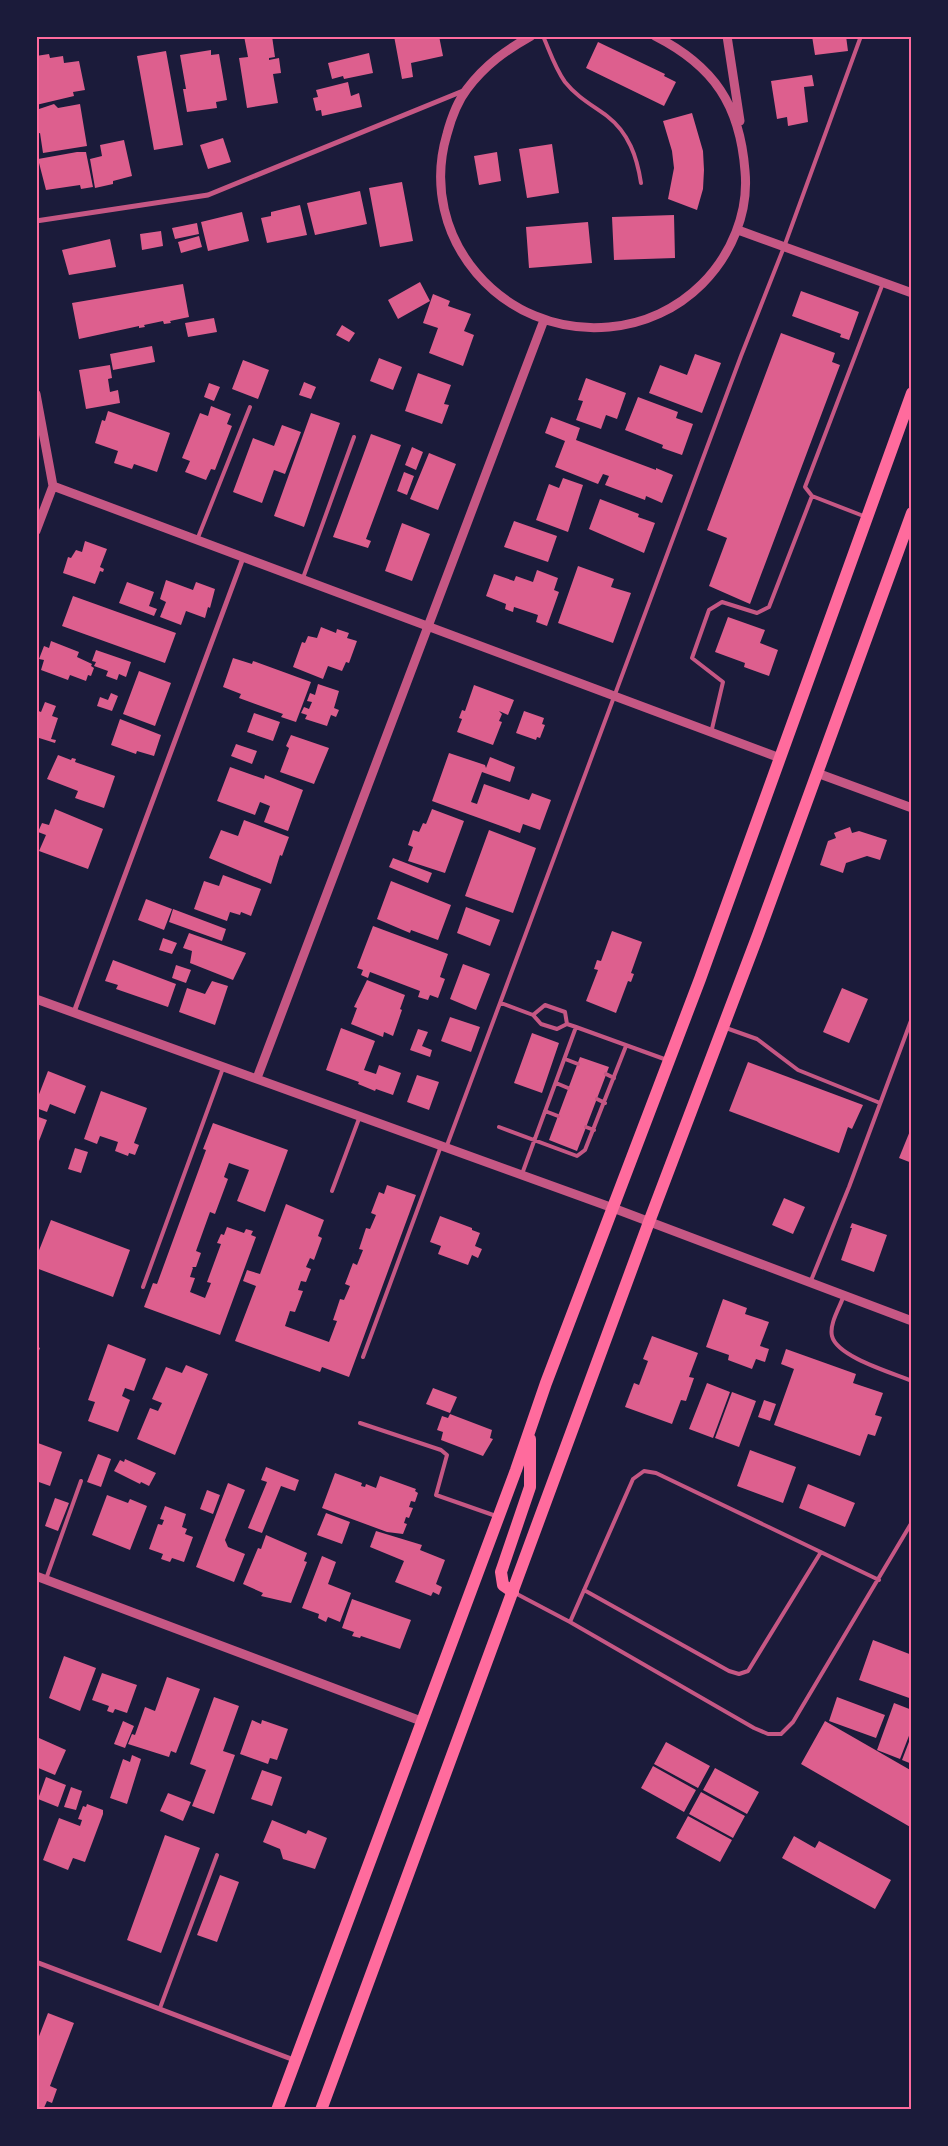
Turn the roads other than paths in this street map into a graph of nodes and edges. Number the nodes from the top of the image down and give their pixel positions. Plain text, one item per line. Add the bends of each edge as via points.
1 (531, 36) edge
2 (543, 36) edge
3 (655, 36) edge
4 (727, 36) edge
5 (861, 36) edge
6 (466, 90) junction
7 (743, 141) junction
8 (641, 183) dead end
9 (36, 221) edge
10 (738, 230) junction
11 (784, 247) junction
12 (883, 283) junction
13 (912, 293) edge
14 (544, 320) junction
15 (912, 393) edge
16 (36, 394) edge
17 (250, 407) dead end
18 (354, 437) dead end
19 (52, 486) junction
20 (812, 496) junction
21 (912, 513) edge
22 (867, 517) junction
23 (36, 531) edge
24 (197, 540) junction
25 (242, 558) junction
26 (303, 580) junction
27 (426, 627) junction
28 (615, 697) junction
29 (711, 733) junction
30 (780, 758) junction
31 (817, 773) junction
32 (912, 808) edge
33 (36, 999) edge
34 (501, 1002) junction
35 (74, 1012) junction
36 (532, 1015) junction
37 (912, 1018) edge
38 (568, 1024) junction
39 (576, 1027) junction
40 (723, 1027) junction
41 (626, 1046) junction
42 (565, 1059) junction
43 (669, 1061) junction
44 (578, 1064) dead end
45 (224, 1066) junction
46 (606, 1074) dead end
47 (257, 1078) junction
48 (614, 1078) junction
49 (556, 1083) junction
50 (568, 1088) dead end
51 (597, 1099) dead end
52 (605, 1103) junction
53 (880, 1103) junction
54 (545, 1111) junction
55 (360, 1116) junction
56 (558, 1116) dead end
57 (499, 1127) dead end
58 (586, 1127) dead end
59 (594, 1130) junction
60 (535, 1141) junction
61 (443, 1147) junction
62 (522, 1175) junction
63 (332, 1190) dead end
64 (613, 1208) junction
65 (649, 1222) junction
66 (810, 1283) junction
67 (143, 1287) dead end
68 (844, 1296) junction
69 (912, 1321) edge
70 (363, 1357) dead end
71 (912, 1381) edge
72 (360, 1423) dead end
73 (530, 1428) junction
74 (81, 1480) dead end
75 (498, 1517) junction
76 (912, 1522) edge
77 (821, 1552) junction
78 (36, 1576) edge
79 (46, 1579) junction
80 (879, 1580) junction
81 (584, 1590) junction
82 (513, 1592) junction
83 (570, 1622) junction
84 (421, 1721) junction
85 (217, 1855) dead end
86 (36, 1962) edge
87 (160, 2008) junction
88 (294, 2060) junction
89 (277, 2110) edge
90 (321, 2110) edge

1 - 6 street via 485,68
2 - 8 lane via 566,83 623,132 634,151
3 - 7 street via 691,59 718,87 733,113
4 - 7 street
5 - 11 lane
6 - 9 street via 208,195
6 - 14 street via 449,125 440,178 444,209 454,239 470,266 490,289 515,307
7 - 10 street via 747,186
10 - 11 street
10 - 14 street via 711,275 671,308 622,326 596,329 569,327
11 - 12 street
11 - 28 lane
12 - 13 street
12 - 20 lane via 805,487
14 - 27 street
15 - 22 main road
16 - 19 street
17 - 24 lane
18 - 26 lane
19 - 23 street
19 - 24 street
20 - 22 lane
20 - 29 lane via 769,607 757,613 722,602 709,610 692,658 722,682
21 - 31 main road
22 - 30 main road
24 - 25 street
25 - 26 street
25 - 35 street
26 - 27 street
27 - 28 street
27 - 47 street
28 - 29 street
28 - 34 lane
29 - 30 street
30 - 43 main road
31 - 32 street
31 - 40 main road
33 - 35 street
34 - 36 lane
34 - 61 lane
35 - 45 street
36 - 38 lane via 542,1024 557,1029
36 - 38 lane via 545,1005 565,1012
37 - 53 lane
38 - 39 lane
39 - 41 lane
39 - 42 lane
40 - 53 lane via 757,1038 798,1070
40 - 65 main road
41 - 43 lane
41 - 48 lane
42 - 44 lane
42 - 49 lane
43 - 64 main road
45 - 47 street
45 - 67 lane
46 - 48 lane
47 - 55 street
48 - 52 lane
49 - 50 lane
49 - 54 lane
51 - 52 lane
52 - 59 lane
53 - 66 lane
54 - 56 lane
54 - 60 lane
55 - 61 street
55 - 63 lane
57 - 60 lane
58 - 59 lane
59 - 60 lane via 586,1150 577,1156
60 - 62 lane
61 - 62 street
61 - 70 lane
62 - 64 street
64 - 65 street
64 - 73 main road
65 - 66 street
65 - 82 main road
66 - 68 street
68 - 69 street
68 - 71 lane via 831,1334 835,1343 848,1354
72 - 75 lane via 441,1450 447,1455 436,1495
73 - 75 main road
73 - 82 main road via 530,1487 501,1572 503,1585
74 - 79 lane
75 - 84 main road
76 - 80 lane
77 - 80 lane
77 - 81 lane via 748,1671 738,1674
77 - 81 lane via 656,1473 644,1471 633,1479
78 - 79 street
79 - 84 street
80 - 83 lane via 793,1722 781,1734 768,1734 754,1728
81 - 83 lane
82 - 83 lane
82 - 90 main road
84 - 88 main road
85 - 87 lane
86 - 87 street
87 - 88 street
88 - 89 main road

